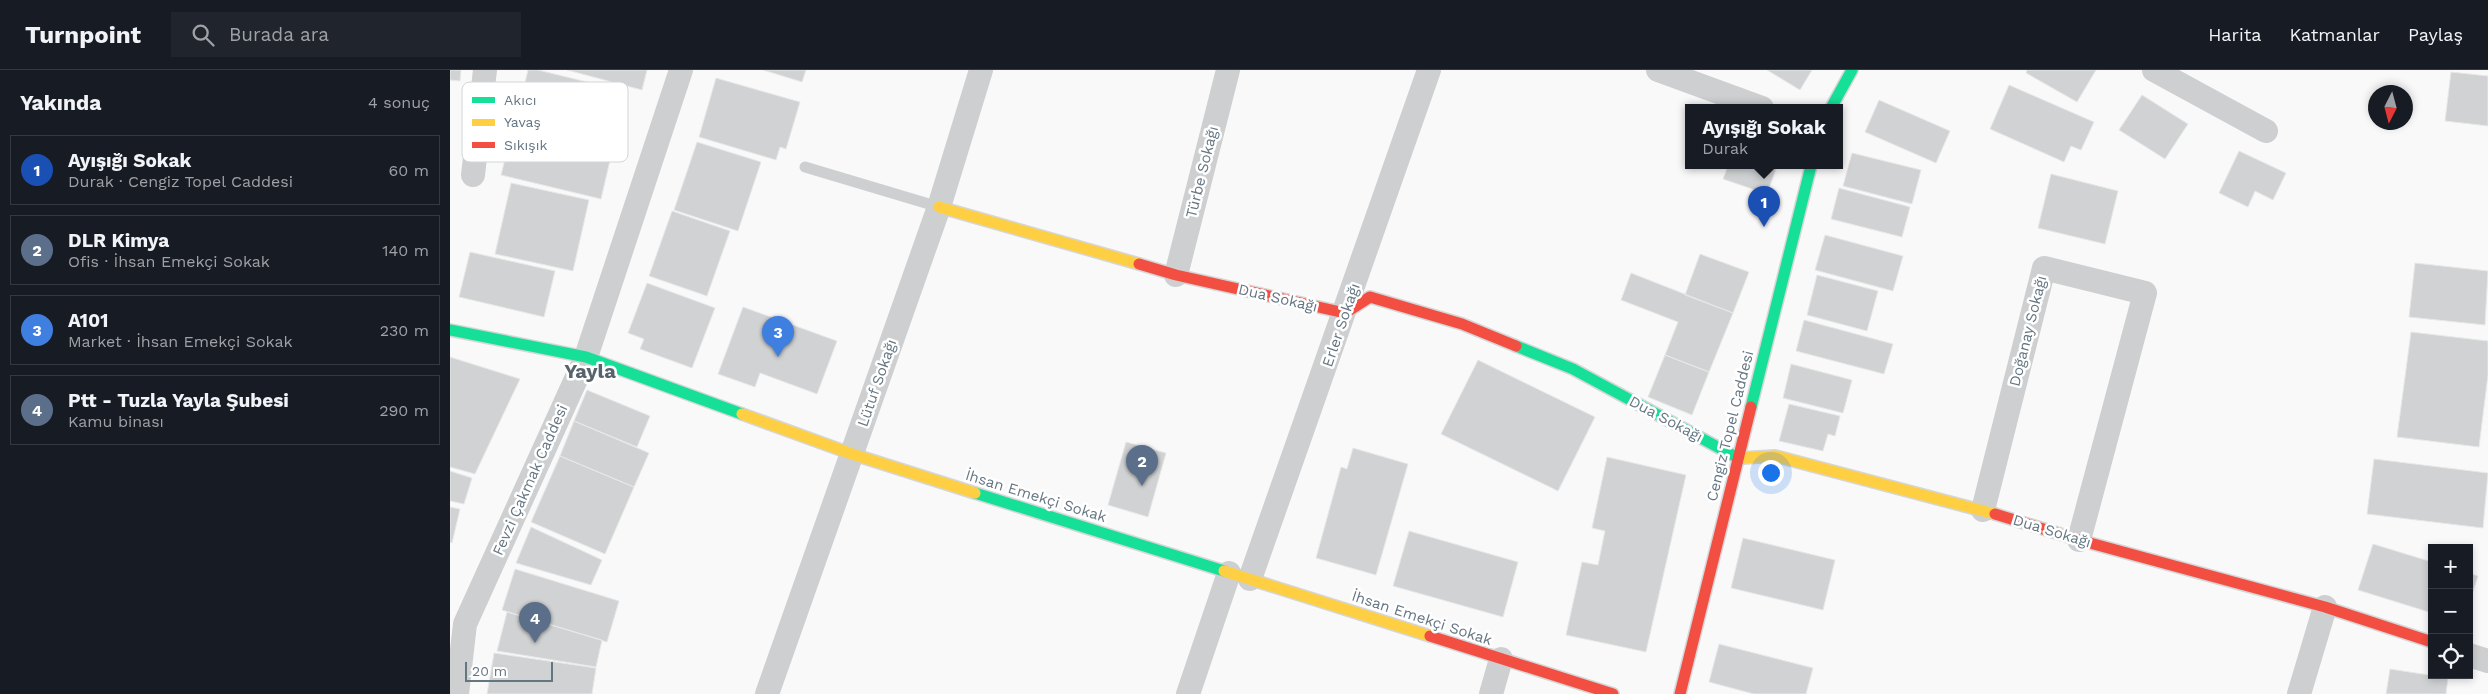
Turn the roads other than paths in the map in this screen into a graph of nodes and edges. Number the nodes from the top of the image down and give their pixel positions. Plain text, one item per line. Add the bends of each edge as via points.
1 (681, 70) edge
2 (981, 70) edge
3 (1228, 70) edge
4 (1429, 70) edge
5 (1658, 70) edge
6 (1852, 70) edge
7 (2154, 70) edge
8 (1751, 104) edge
9 (1833, 104) edge
10 (2266, 131) dead end
11 (475, 162) edge
12 (805, 167) dead end
13 (1810, 169) edge
14 (473, 175) dead end
15 (939, 207) junction
16 (1176, 275) junction
17 (1345, 313) junction
18 (450, 330) edge
19 (586, 357) junction
20 (852, 454) junction
21 (1738, 458) junction
22 (1983, 510) junction
23 (2079, 540) junction
24 (1240, 576) junction
25 (2325, 607) junction
26 (457, 623) edge
27 (2428, 641) edge
28 (2473, 656) edge
29 (1501, 658) junction
30 (2488, 661) edge
31 (457, 694) edge
32 (767, 694) edge
33 (1188, 694) edge
34 (1491, 694) edge
35 (1613, 694) edge
36 (1680, 694) edge
37 (2300, 694) edge

1 - 19 street, Fevzi Çakmak Caddesi
2 - 15 street, Lütuf Sokağı
3 - 16 street, Türbe Sokağı
4 - 17 street, Erler Sokağı
5 - 8 street
6 - 9 street
7 - 10 street
11 - 14 street
12 - 15 lane
13 - 21 street, Cengiz Topel Caddesi
15 - 16 street, Dua Sokağı
15 - 20 street, Lütuf Sokağı
16 - 17 street, Dua Sokağı
17 - 21 street, Dua Sokağı via 1370,297 1462,324 1573,369
17 - 24 street, Erler Sokağı
18 - 19 street, İhsan Emekçi Sokak
19 - 20 street, İhsan Emekçi Sokak
19 - 26 street, Fevzi Çakmak Caddesi
20 - 24 street, İhsan Emekçi Sokak
20 - 32 street, Lütuf Sokağı
21 - 22 street, Dua Sokağı via 1775,456
21 - 36 street, Cengiz Topel Caddesi
22 - 23 street, Dua Sokağı
22 - 23 street, Doğanay Sokağı via 2044,268 2145,293
23 - 25 street, Dua Sokağı
24 - 29 street, İhsan Emekçi Sokak
24 - 33 street, Erler Sokağı
25 - 27 street, Dua Sokağı
25 - 37 street
26 - 31 street, Fevzi Çakmak Caddesi
28 - 30 street
29 - 34 street
29 - 35 street, İhsan Emekçi Sokak

